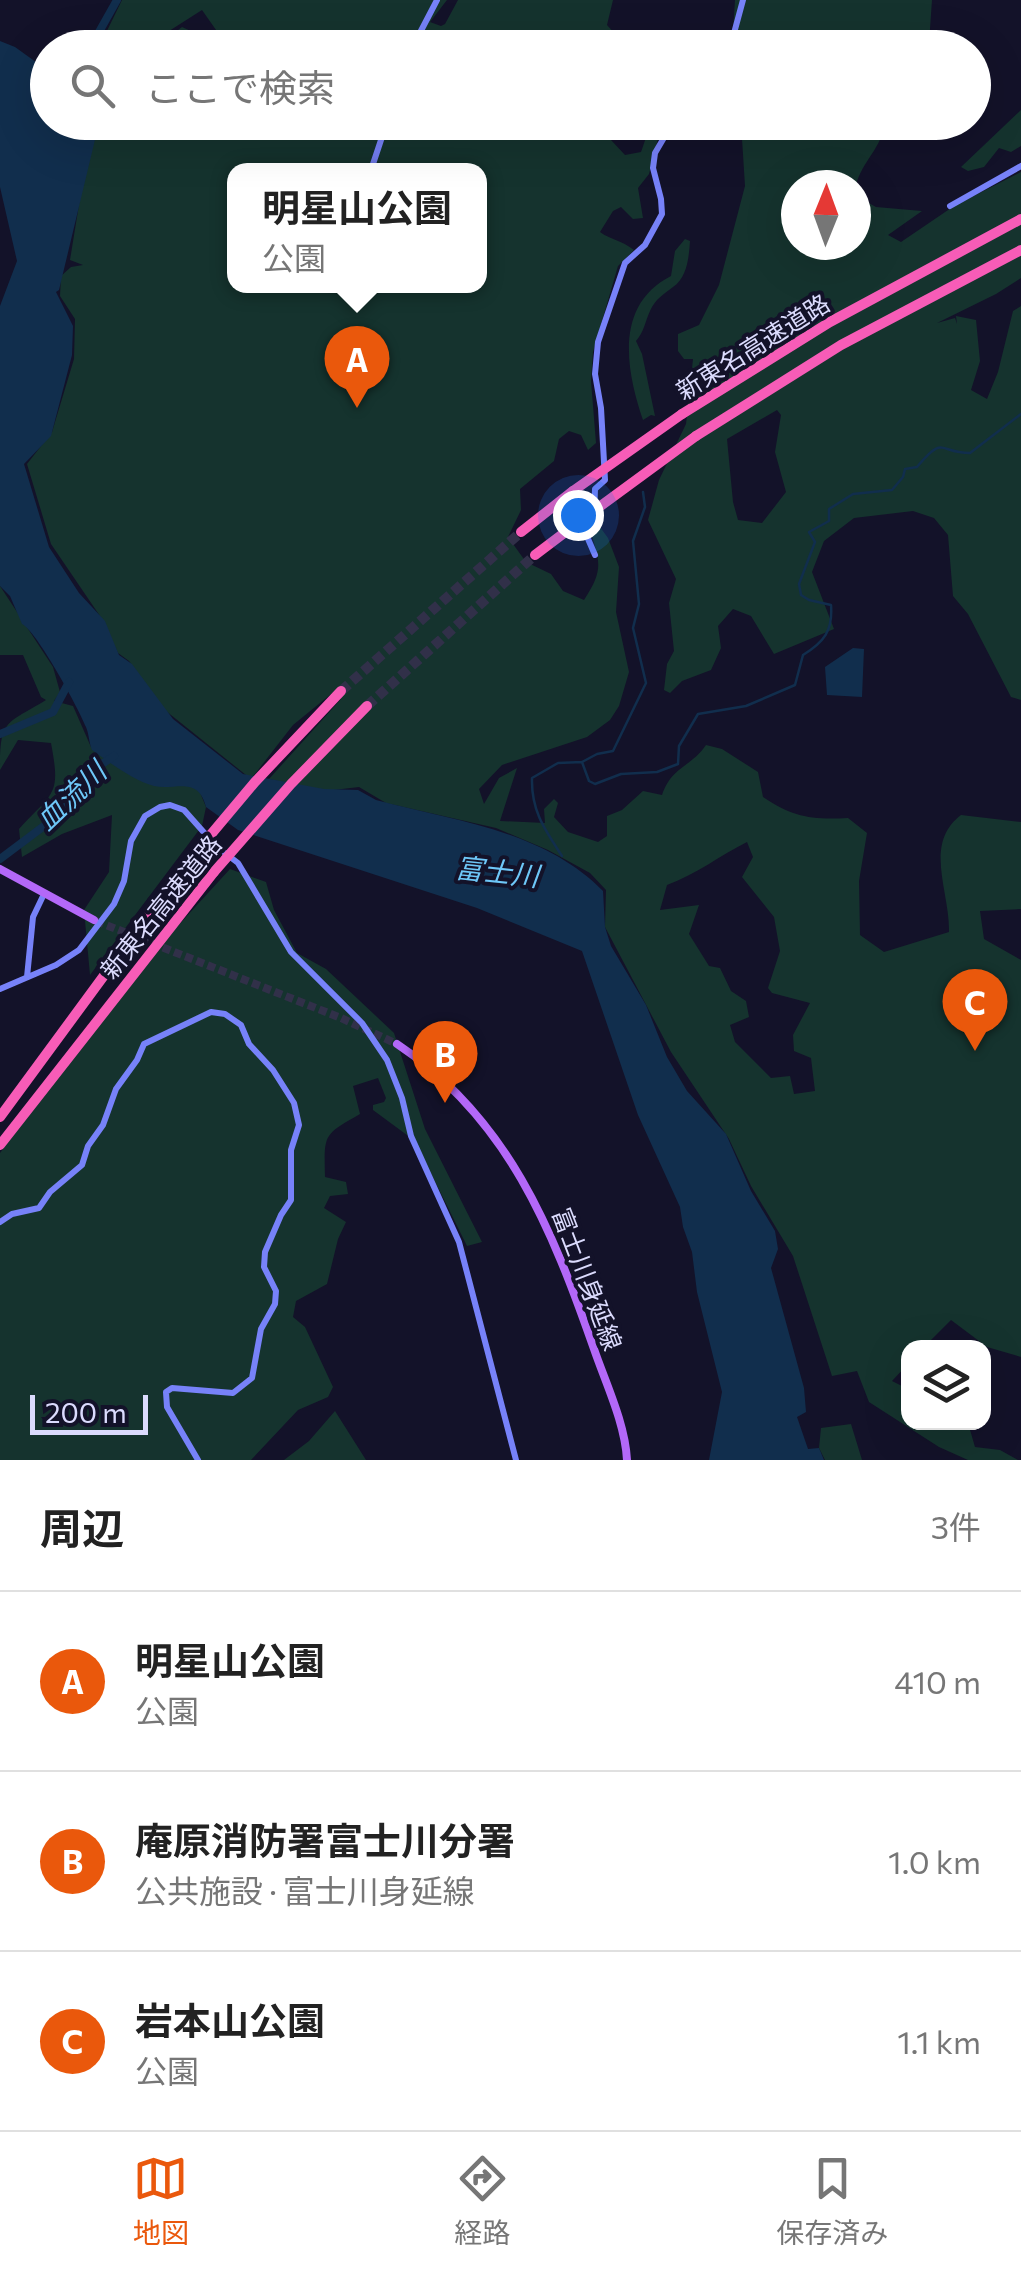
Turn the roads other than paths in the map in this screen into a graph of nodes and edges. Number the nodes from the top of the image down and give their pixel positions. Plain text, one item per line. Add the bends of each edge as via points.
1 (437, 0) edge
2 (743, 0) edge
3 (421, 30) edge
4 (735, 30) edge
5 (663, 140) edge
6 (1021, 166) edge
7 (950, 206) dead end
8 (1021, 219) edge
9 (1021, 250) edge
10 (521, 532) tunnel mouth
11 (536, 555) tunnel mouth
12 (595, 555) dead end
13 (341, 691) tunnel mouth
14 (367, 706) tunnel mouth
15 (1, 869) edge
16 (44, 894) junction
17 (94, 920) tunnel mouth
18 (28, 977) junction
19 (0, 989) edge
20 (397, 1044) tunnel mouth
21 (0, 1118) edge
22 (0, 1145) edge
23 (0, 1222) edge
24 (198, 1460) edge
25 (516, 1460) edge
26 (627, 1460) edge

1 - 3 street
2 - 4 street
5 - 12 street via 653,168 662,214 625,264 598,342 604,480 593,494 594,518 586,532
6 - 7 street
8 - 10 highway, 新東名高速道路, bridge via 830,322 682,414
9 - 11 highway, 新東名高速道路, bridge via 856,336 696,436
13 - 21 highway, 新東名高速道路, bridge via 192,857
14 - 22 highway, 新東名高速道路, bridge via 214,872
15 - 16 main road
16 - 17 main road
16 - 18 street via 33,917
18 - 19 street
18 - 25 street via 79,950 102,922 118,896 144,816 160,807 184,810 244,871 284,943 362,1023 387,1060 411,1136 458,1242
20 - 26 main road, 富士川身延線 via 480,1118 542,1215
23 - 24 street via 40,1208 82,1165 144,1044 211,1012 241,1025 294,1103 299,1125 291,1150 291,1200 265,1252 275,1304 261,1329 252,1378 232,1392 166,1392 167,1407

